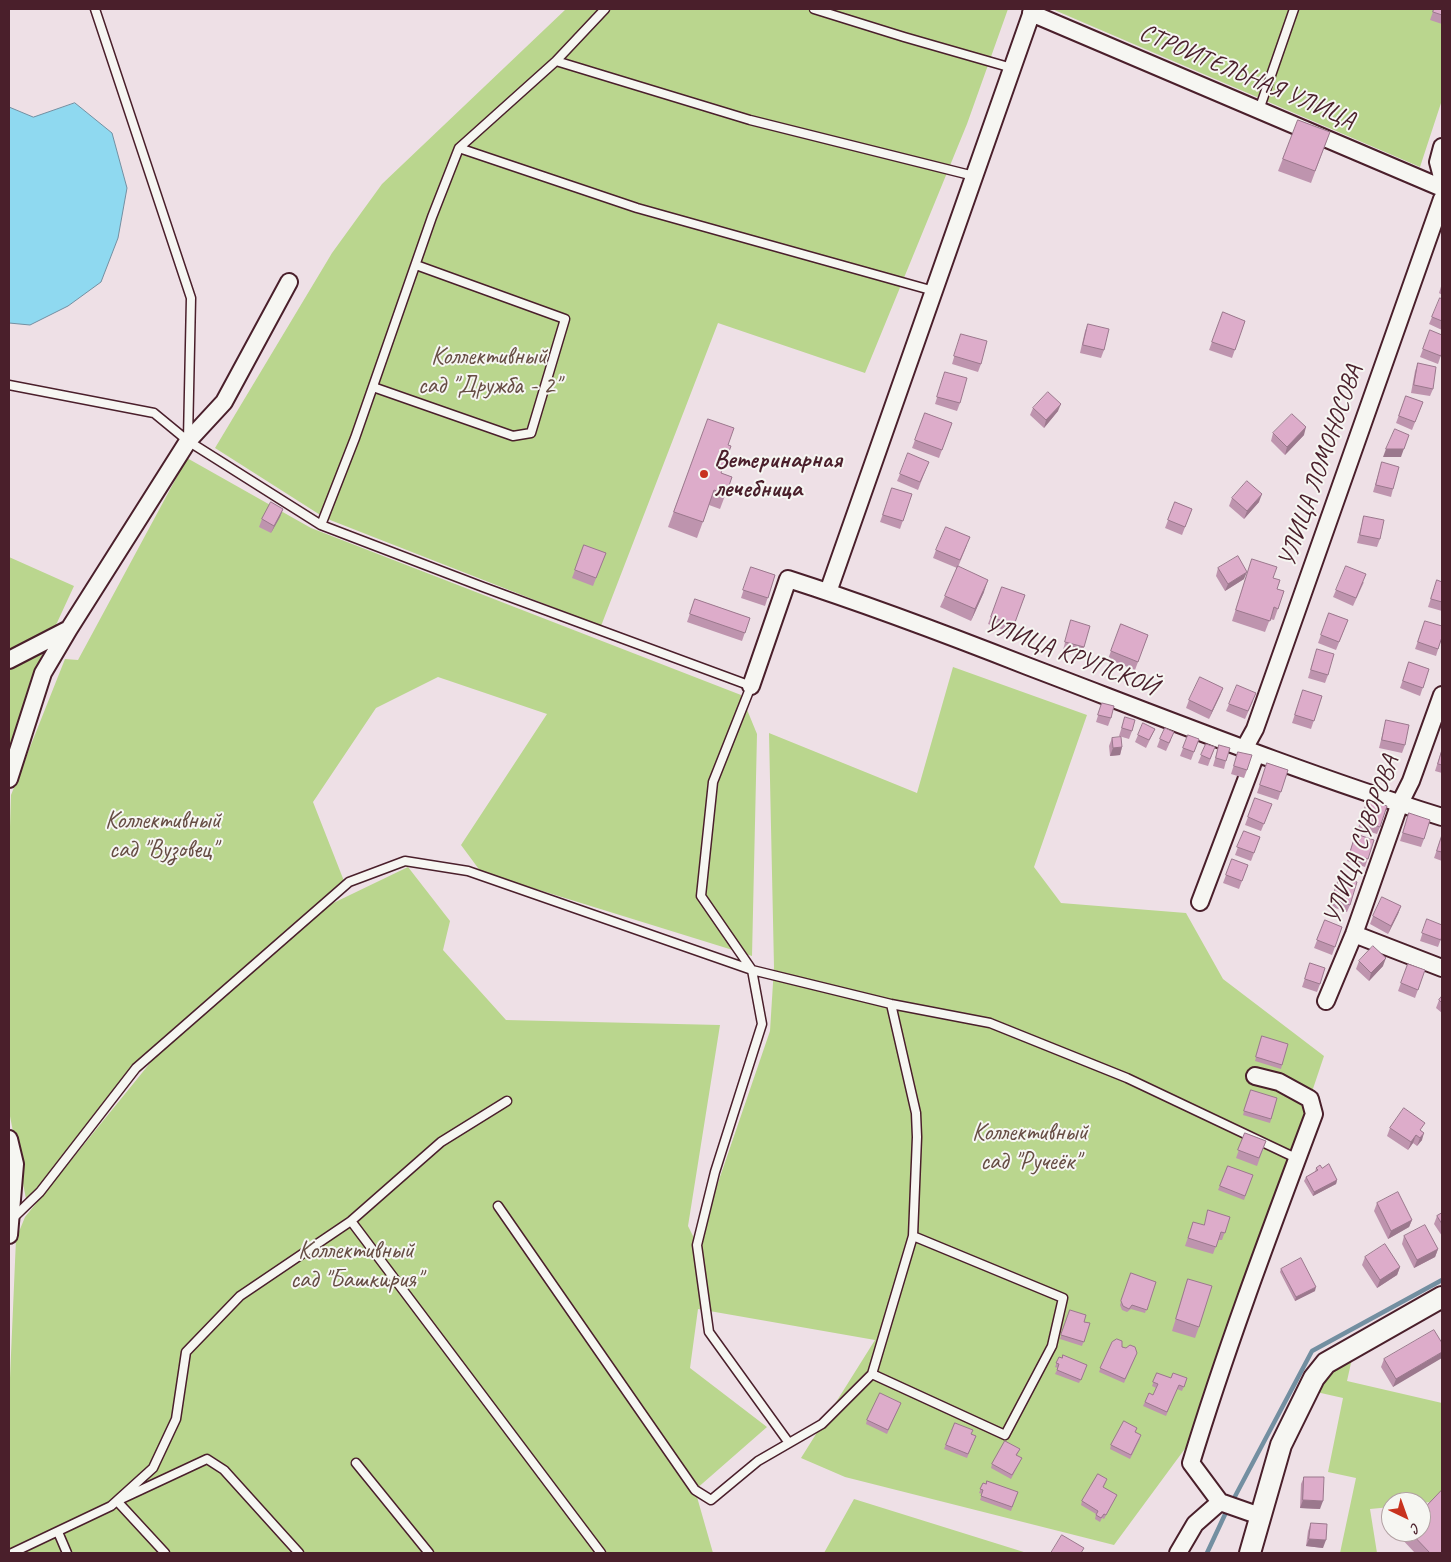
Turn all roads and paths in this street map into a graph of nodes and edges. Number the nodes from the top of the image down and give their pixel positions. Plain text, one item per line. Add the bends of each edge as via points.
1 (95, 9) edge
2 (604, 9) edge
3 (814, 9) edge
4 (1294, 9) edge
5 (1032, 11) edge
6 (556, 61) junction
7 (1012, 68) junction
8 (1259, 110) junction
9 (1442, 147) edge
10 (459, 148) junction
11 (974, 176) junction
12 (1442, 177) edge
13 (1442, 188) edge
14 (1442, 199) edge
15 (416, 265) junction
16 (290, 282) dead end
17 (934, 291) junction
18 (9, 385) edge
19 (373, 387) junction
20 (188, 441) junction
21 (321, 525) junction
22 (828, 592) junction
23 (69, 629) junction
24 (9, 660) edge
25 (750, 686) junction
26 (1442, 695) edge
27 (1250, 751) junction
28 (9, 778) edge
29 (1400, 803) junction
30 (1442, 817) edge
31 (1200, 902) dead end
32 (1354, 934) junction
33 (1442, 968) edge
34 (752, 970) junction
35 (1326, 1002) dead end
36 (891, 1004) junction
37 (1255, 1076) dead end
38 (508, 1102) dead end
39 (9, 1139) edge
40 (1298, 1159) junction
41 (12, 1164) edge
42 (498, 1206) dead end
43 (352, 1221) junction
44 (9, 1228) edge
45 (913, 1236) junction
46 (1442, 1297) edge
47 (872, 1374) junction
48 (789, 1443) junction
49 (356, 1463) dead end
50 (117, 1501) junction
51 (1220, 1502) junction
52 (1260, 1516) junction
53 (58, 1532) junction
54 (12, 1553) edge
55 (67, 1553) edge
56 (165, 1553) edge
57 (299, 1553) edge
58 (429, 1553) edge
59 (601, 1553) edge
60 (1178, 1553) edge
61 (1250, 1553) edge

1 - 20 lane via 190,298
2 - 6 lane
3 - 7 lane
4 - 8 lane
5 - 7 street
5 - 8 street, СТРОИТЕЛЬНАЯ УЛИЦА
6 - 10 lane
6 - 11 lane via 750,120
7 - 11 street
8 - 13 street, СТРОИТЕЛЬНАЯ УЛИЦА
9 - 12 street via 1438,162
10 - 15 lane
10 - 17 lane via 637,208
11 - 17 street
14 - 27 street, УЛИЦА ЛОМОНОСОВА via 1255,729
15 - 19 lane
15 - 19 lane via 565,319 531,433 513,436
16 - 20 street via 224,402
17 - 22 street
18 - 20 lane via 154,413
19 - 21 lane
20 - 21 lane
20 - 23 street
21 - 25 lane
22 - 25 street, УЛИЦА КРУПСКОЙ via 788,580
22 - 27 street, УЛИЦА КРУПСКОЙ
23 - 24 street
23 - 28 street via 43,673
25 - 34 lane via 713,782 701,896
26 - 29 street, УЛИЦА СУВОРОВА
27 - 29 street, УЛИЦА КРУПСКОЙ
27 - 31 street, УЛИЦА ЛОМОНОСОВА
29 - 30 street, УЛИЦА КРУПСКОЙ
29 - 32 street, УЛИЦА СУВОРОВА
32 - 33 street
32 - 35 street, УЛИЦА СУВОРОВА
34 - 36 lane
34 - 44 lane via 468,871 405,861 349,882 136,1068
34 - 48 lane via 762,1024 715,1172 697,1245 709,1332
36 - 40 lane via 990,1024 1126,1078
36 - 45 lane via 916,1113
37 - 40 street via 1279,1082 1310,1099 1314,1114
38 - 43 lane via 441,1142
39 - 41 street
40 - 51 street via 1261,1254 1191,1463
41 - 44 street
42 - 48 lane via 695,1490 711,1500 758,1461
43 - 50 lane via 240,1296 186,1352 176,1419 153,1468
43 - 59 lane
45 - 47 lane
45 - 47 lane via 1063,1298 1052,1346 1005,1435
46 - 52 street via 1326,1363 1314,1378 1281,1445
47 - 48 lane via 822,1424
49 - 58 lane
50 - 53 lane
50 - 56 lane
50 - 57 lane via 207,1459 224,1470
51 - 52 street
51 - 60 street via 1195,1524
52 - 61 street
53 - 54 lane
53 - 55 lane

